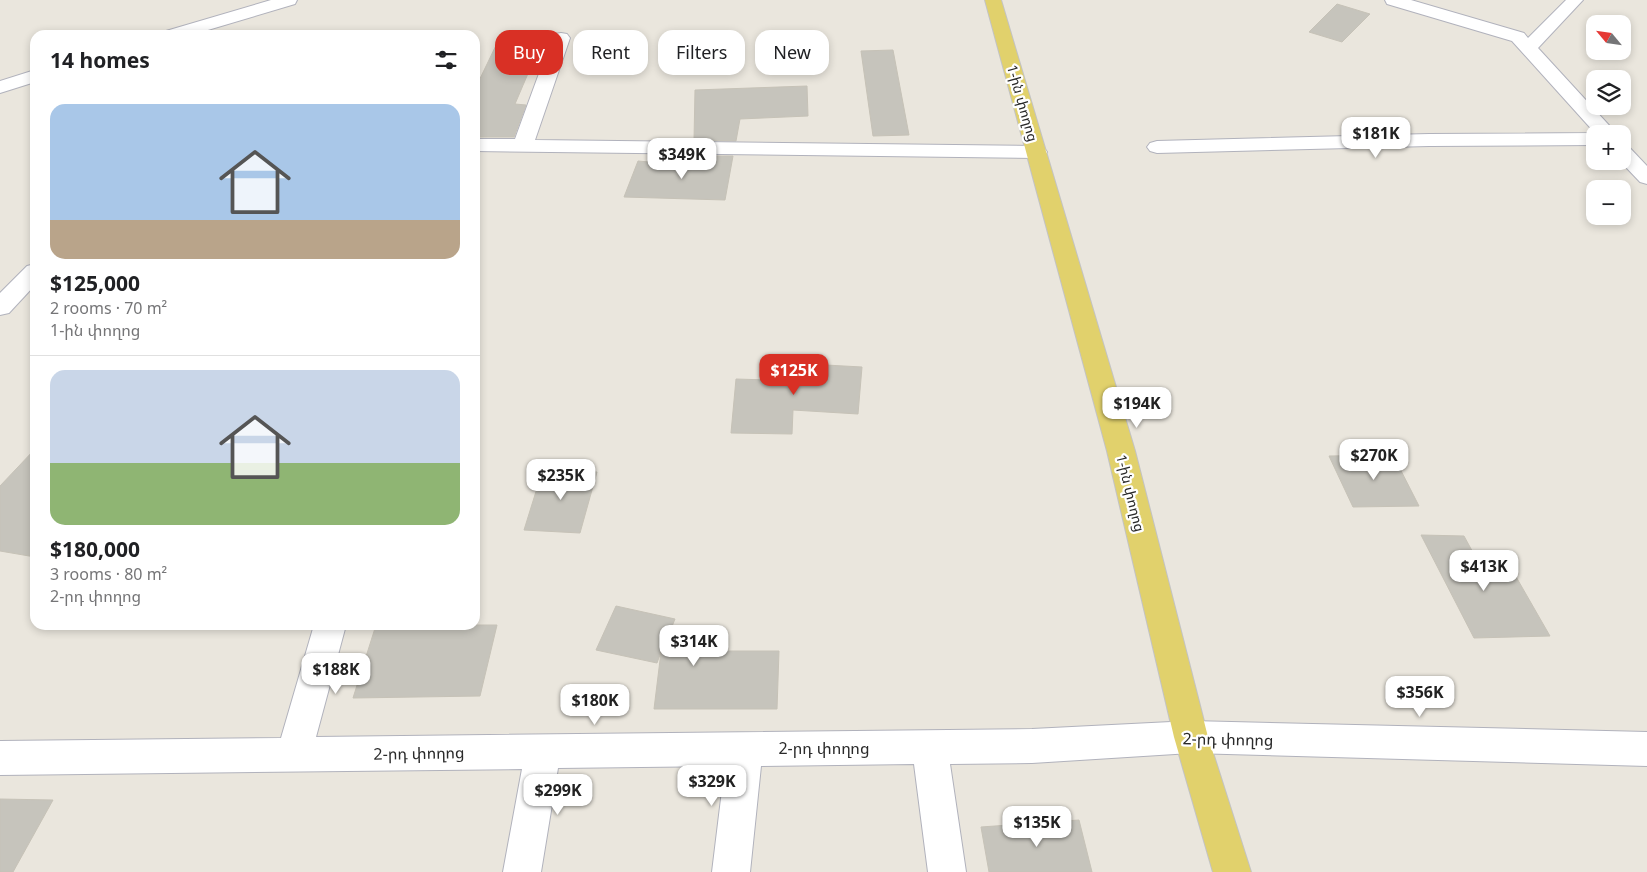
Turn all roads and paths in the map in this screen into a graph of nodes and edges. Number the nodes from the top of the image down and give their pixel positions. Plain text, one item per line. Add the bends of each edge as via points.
1 (289, 0) edge
2 (993, 0) edge
3 (1393, 0) edge
4 (1575, 0) edge
5 (220, 21) junction
6 (189, 30) edge
7 (228, 30) edge
8 (1528, 48) junction
9 (548, 75) edge
10 (30, 78) edge
11 (0, 87) edge
12 (1599, 125) edge
13 (1586, 139) edge
14 (480, 145) edge
15 (523, 145) junction
16 (1157, 147) dead end
17 (1037, 152) junction
18 (1631, 161) edge
19 (1647, 178) edge
20 (30, 276) edge
21 (0, 307) edge
22 (329, 630) edge
23 (1191, 738) junction
24 (930, 748) junction
25 (745, 749) junction
26 (1647, 749) edge
27 (543, 751) junction
28 (294, 755) junction
29 (0, 758) edge
30 (522, 872) edge
31 (731, 872) edge
32 (947, 872) edge
33 (1232, 872) edge

1 - 5 street
2 - 17 main road, 1-ին փողոց
3 - 8 street via 1518,37
4 - 8 street
5 - 6 street
5 - 7 street
8 - 12 street
9 - 15 street
10 - 11 street
13 - 16 street
14 - 15 street
15 - 17 street
17 - 23 main road, 1-ին փողոց via 1121,451
18 - 19 street
20 - 21 street
22 - 28 street
23 - 24 street, 2-րդ փողոց
23 - 26 street, 2-րդ փողոց
23 - 33 main road, 1-ին փողոց
24 - 25 street, 2-րդ փողոց
24 - 32 street
25 - 27 street, 2-րդ փողոց
25 - 31 street
27 - 28 street, 2-րդ փողոց
27 - 30 street
28 - 29 street, 2-րդ փողոց

